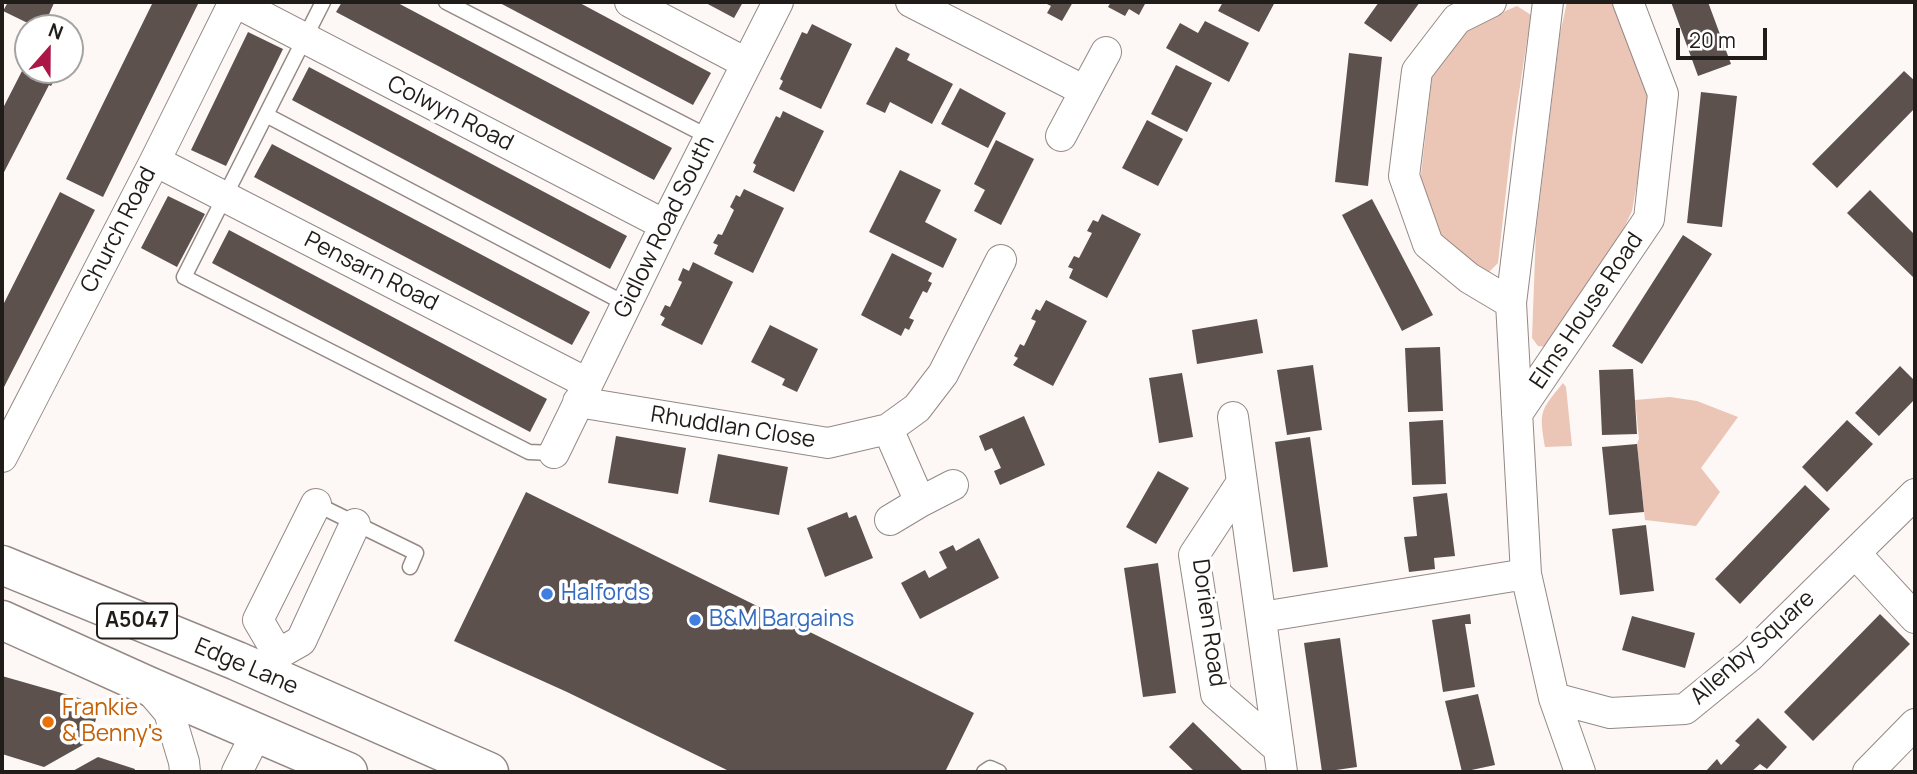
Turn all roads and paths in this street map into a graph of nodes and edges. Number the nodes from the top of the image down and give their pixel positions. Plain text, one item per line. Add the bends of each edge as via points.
1 (234, 2) edge
2 (323, 2) edge
3 (446, 2) edge
4 (630, 2) edge
5 (778, 2) edge
6 (911, 2) edge
7 (1491, 2) edge
8 (1548, 2) edge
9 (1628, 2) edge
10 (967, 14) edge
11 (305, 38) junction
12 (1106, 52) dead end
13 (746, 63) junction
14 (1085, 91) junction
15 (266, 115) junction
16 (1061, 136) dead end
17 (709, 137) junction
18 (156, 161) junction
19 (225, 197) junction
20 (665, 226) junction
21 (1001, 260) dead end
22 (1511, 303) junction
23 (626, 304) junction
24 (582, 393) junction
25 (1517, 414) junction
26 (1233, 417) dead end
27 (888, 429) junction
28 (554, 453) joint
29 (2, 457) edge
30 (1242, 482) junction
31 (953, 485) dead end
32 (1915, 494) edge
33 (920, 502) junction
34 (316, 504) joint
35 (890, 520) dead end
36 (355, 524) junction
37 (1855, 553) junction
38 (2, 565) edge
39 (410, 567) dead end
40 (1526, 574) junction
41 (1262, 617) junction
42 (1915, 618) edge
43 (2, 620) edge
44 (275, 666) junction
45 (146, 685) junction
46 (1554, 698) junction
47 (1915, 724) edge
48 (257, 732) junction
49 (1281, 761) edge
50 (185, 772) edge
51 (237, 772) edge
52 (348, 772) edge
53 (489, 772) edge
54 (984, 772) edge
55 (999, 772) edge
56 (1580, 772) edge
57 (1868, 772) edge

1 - 11 street, Colwyn Road
1 - 18 street, Church Road
2 - 11 lane
3 - 17 lane
4 - 13 street
5 - 13 street, Gidlow Road South
6 - 10 street
7 - 22 street via 1457,19 1417,71 1404,176 1428,244 1469,278
8 - 22 street, Elms House Road
9 - 25 street, Elms House Road via 1663,94 1649,219
10 - 14 street
11 - 15 lane
11 - 20 street, Colwyn Road
12 - 14 street
13 - 17 street, Gidlow Road South
14 - 16 street
15 - 19 lane
15 - 23 lane
17 - 20 street, Gidlow Road South
18 - 19 street, Pensarn Road
18 - 29 street, Church Road
19 - 24 street, Pensarn Road
19 - 28 lane via 184,276 529,452
20 - 23 street, Gidlow Road South
21 - 27 street, Rhuddlan Close via 943,374 917,408
22 - 25 street, Elms House Road
23 - 24 street, Gidlow Road South
24 - 27 street, Rhuddlan Close via 828,443
24 - 28 street, Gidlow Road South
25 - 40 street, Elms House Road
26 - 30 street, Dorien Road
27 - 33 street
30 - 41 street, Dorien Road
30 - 49 street, Dorien Road via 1194,555 1216,694
31 - 33 street
32 - 37 street, Allenby Square
33 - 35 street
34 - 36 lane
34 - 44 street via 258,620
36 - 39 lane via 416,553
36 - 44 street via 301,641
37 - 42 street
37 - 46 street, Allenby Square via 1750,656 1685,709 1610,713
38 - 44 highway, Edge Lane / A5047
40 - 41 street
40 - 46 street, Elms House Road
41 - 49 street, Dorien Road
43 - 45 highway, A5047
44 - 48 highway
44 - 53 highway, Edge Lane / A5047
45 - 48 highway, A5047
45 - 50 street via 169,712
46 - 56 street, Elms House Road
47 - 57 street
48 - 51 street
48 - 52 highway, A5047
54 - 55 lane via 989,768

